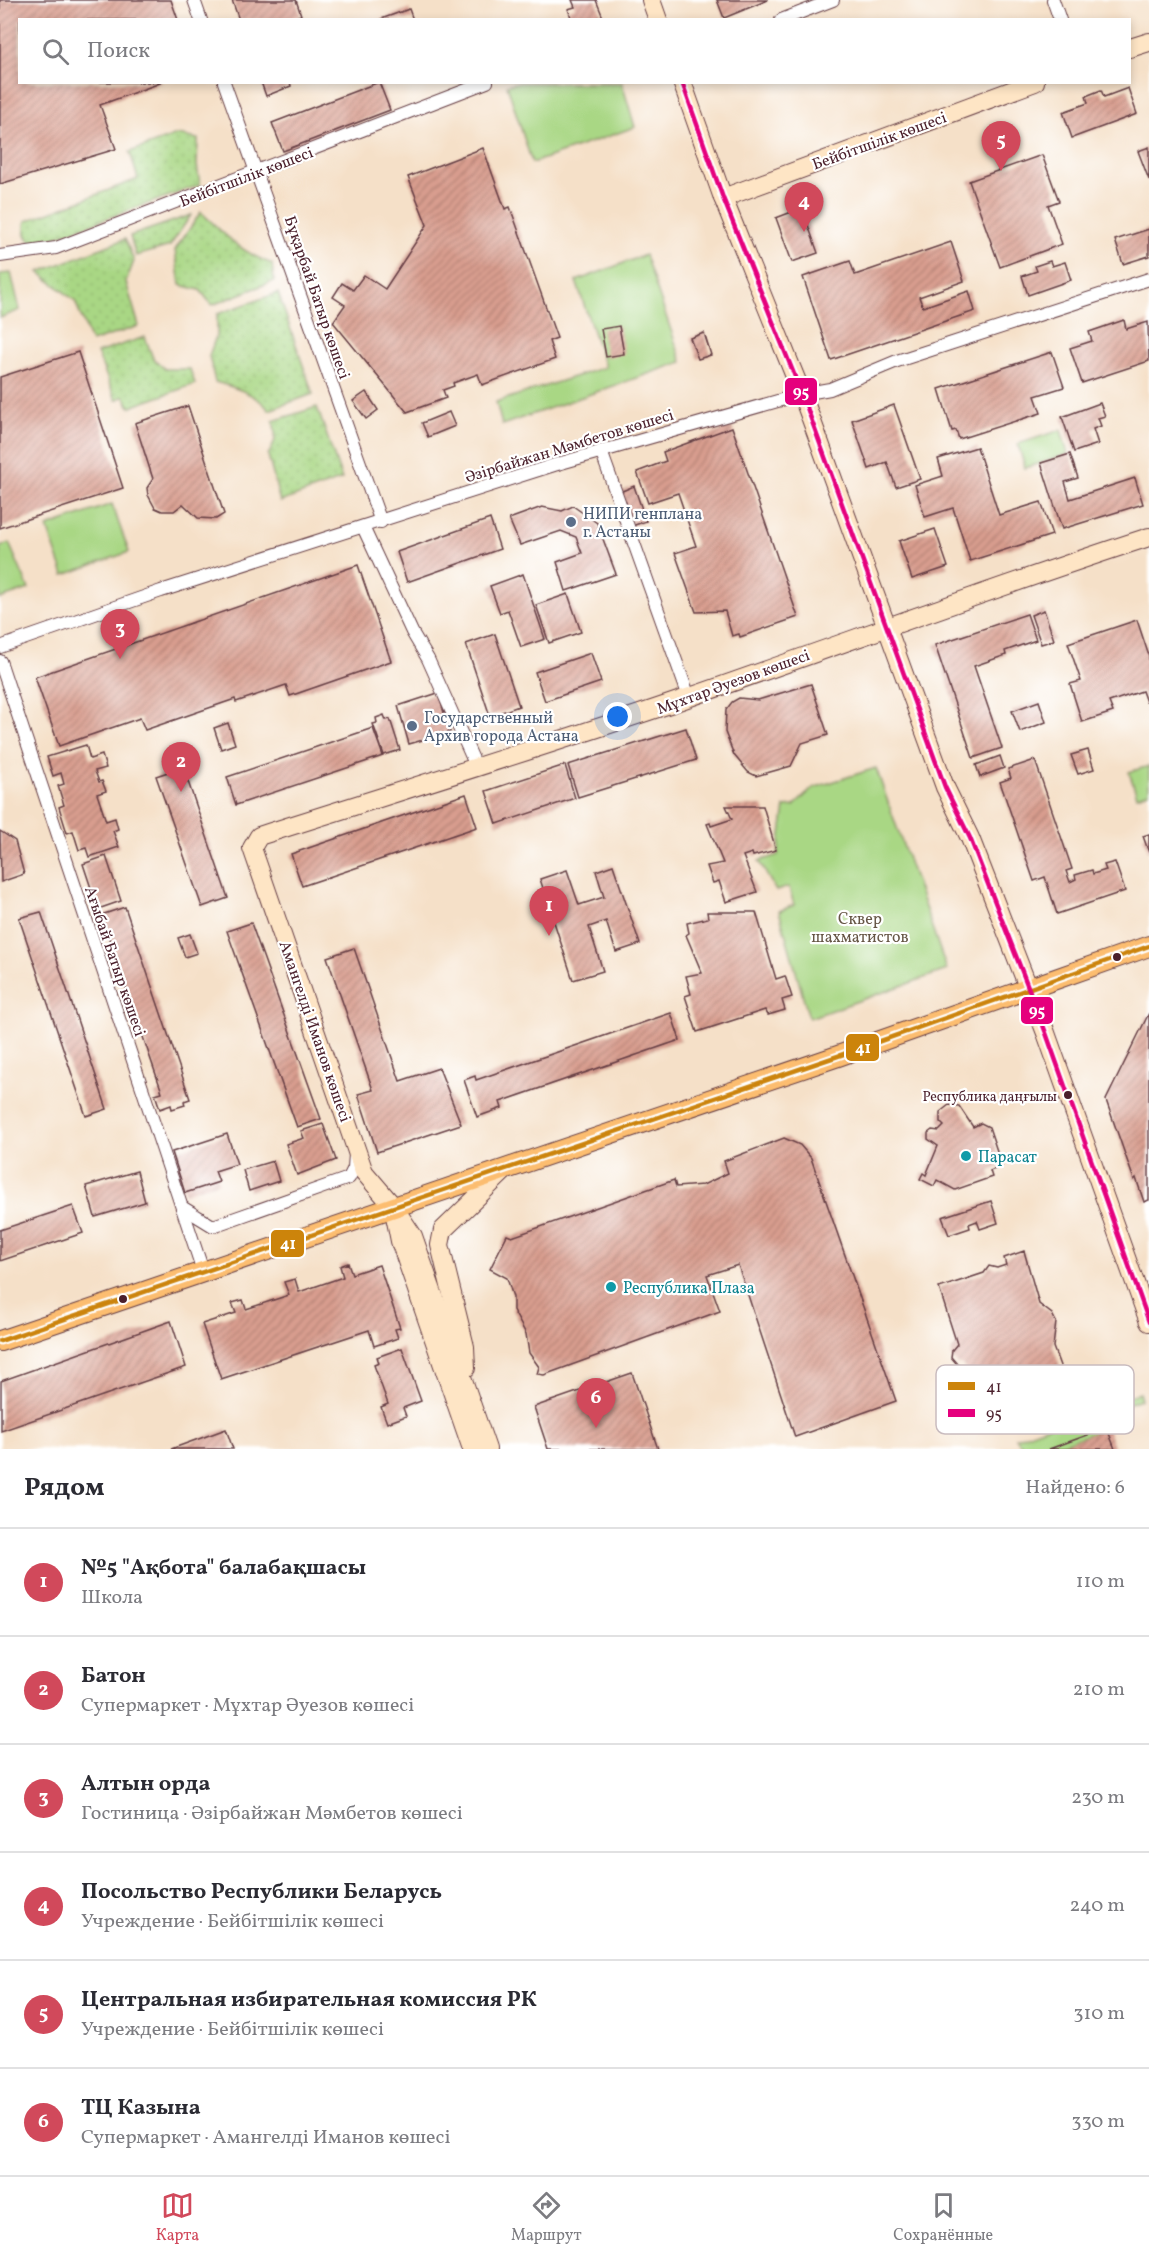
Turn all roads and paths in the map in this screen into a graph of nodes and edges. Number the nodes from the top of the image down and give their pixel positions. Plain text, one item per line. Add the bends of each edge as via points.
1 (194, 0) edge
2 (651, 0) edge
3 (833, 0) edge
4 (1053, 0) edge
5 (200, 18) edge
6 (657, 18) edge
7 (786, 18) edge
8 (1059, 18) edge
9 (1149, 42) edge
10 (1131, 48) edge
11 (225, 84) edge
12 (482, 84) edge
13 (683, 84) edge
14 (1030, 84) edge
15 (257, 172) junction
16 (723, 198) junction
17 (0, 256) edge
18 (1149, 279) edge
19 (802, 394) junction
20 (601, 451) junction
21 (381, 522) junction
22 (363, 527) junction
23 (1149, 537) edge
24 (888, 627) junction
25 (0, 647) edge
26 (0, 661) edge
27 (690, 697) junction
28 (476, 766) junction
29 (252, 848) joint
30 (1149, 946) edge
31 (1028, 988) junction
32 (352, 1138) junction
33 (505, 1170) junction
34 (393, 1206) junction
35 (182, 1207) junction
36 (199, 1272) junction
37 (1149, 1322) edge
38 (0, 1341) edge
39 (467, 1391) junction
40 (472, 1449) edge
41 (487, 1449) edge

1 - 5 street
2 - 6 main road
3 - 7 street
4 - 8 street
9 - 10 main road
11 - 15 street, Бұқарбай Батыр көшесі
12 - 15 street, Бейбітшілік көшесі
13 - 16 main road
14 - 16 main road, Бейбітшілік көшесі
15 - 17 street, Бейбітшілік көшесі via 56,248
15 - 21 street, Бұқарбай Батыр көшесі
16 - 19 main road
18 - 19 street, Әзірбайжан Мәмбетов көшесі via 897,361 830,389
19 - 20 street, Әзірбайжан Мәмбетов көшесі
19 - 24 main road
20 - 21 street, Әзірбайжан Мәмбетов көшесі
20 - 27 street
21 - 22 street, Әзірбайжан Мәмбетов көшесі
22 - 25 street, Әзірбайжан Мәмбетов көшесі
22 - 28 street
23 - 24 main road, Мұхтар Әуезов көшесі via 971,595
24 - 27 main road, Мұхтар Әуезов көшесі
24 - 31 main road via 945,787 970,838
26 - 35 street, Ағыбай Батыр көшесі
27 - 28 main road, Мұхтар Әуезов көшесі
28 - 29 main road, Мұхтар Әуезов көшесі via 259,836
29 - 32 main road, Амангелді Иманов көшесі
30 - 31 main road
31 - 33 main road
31 - 37 main road
32 - 34 main road, Амангелді Иманов көшесі via 364,1172
32 - 35 street via 356,1161 349,1178 213,1226
33 - 34 main road
33 - 39 main road via 444,1230 440,1245 465,1347
34 - 36 main road
34 - 39 main road, Амангелді Иманов көшесі via 413,1236
34 - 40 main road, Амангелді Иманов көшесі via 400,1241
35 - 36 street, Ағыбай Батыр көшесі
36 - 38 main road
39 - 41 main road, Амангелді Иманов көшесі

